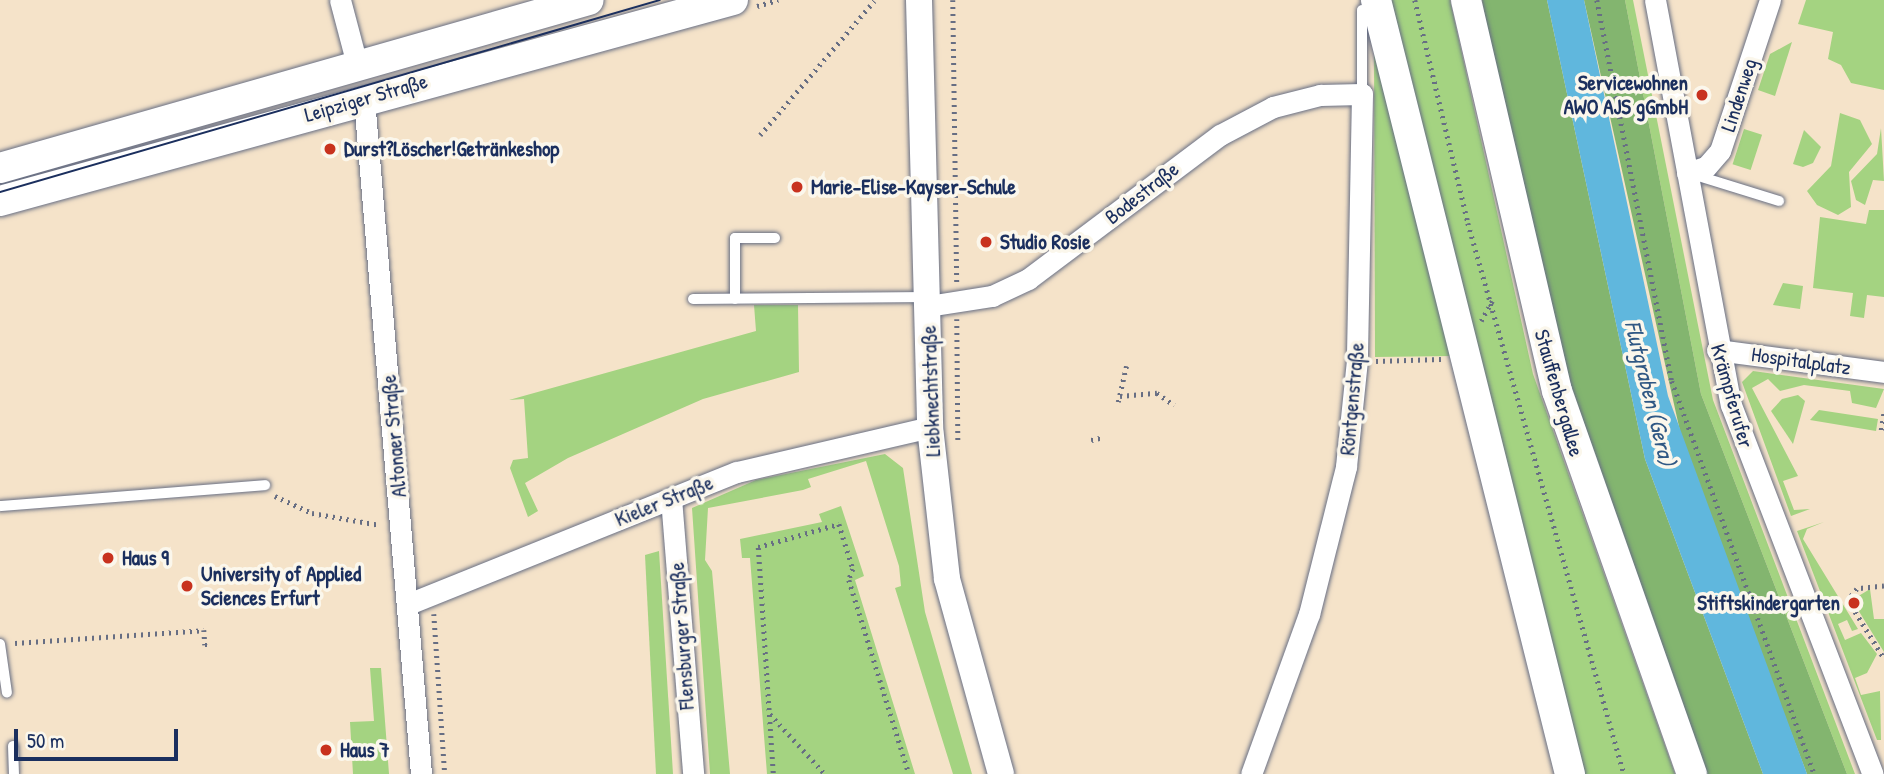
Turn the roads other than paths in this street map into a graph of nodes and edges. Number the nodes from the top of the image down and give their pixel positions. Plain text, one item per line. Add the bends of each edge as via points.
1 (341, 0) edge
2 (589, 0) edge
3 (733, 0) edge
4 (919, 0) edge
5 (1466, 0) edge
6 (1655, 0) edge
7 (1770, 0) edge
8 (1369, 5) edge
9 (358, 68) junction
10 (1362, 94) junction
11 (364, 99) junction
12 (0, 168) edge
13 (1687, 173) junction
14 (0, 201) edge
15 (1779, 201) dead end
16 (775, 238) dead end
17 (693, 299) dead end
18 (735, 299) junction
19 (928, 302) junction
20 (1717, 350) junction
21 (1884, 372) edge
22 (930, 427) junction
23 (265, 485) road end
24 (671, 498) junction
25 (0, 506) edge
26 (408, 604) junction
27 (0, 638) edge
28 (0, 644) edge
29 (7, 693) dead end
30 (13, 746) dead end
31 (14, 774) edge
32 (421, 774) edge
33 (693, 774) edge
34 (1001, 774) edge
35 (1251, 774) edge
36 (1570, 774) edge
37 (1692, 774) edge
38 (1874, 774) edge

1 - 9 street
2 - 9 main road, Leipziger Straße
3 - 11 main road, Leipziger Straße
4 - 19 street, Liebknechtstraße
5 - 37 main road, Stauffenbergallee via 1557,391
6 - 13 street, Krämpferufer
7 - 13 street, Lindenweg via 1720,151 1706,167
8 - 10 lane, Röntgenstraße
8 - 36 main road
9 - 12 main road, Leipziger Straße
10 - 19 street, Bodestraße via 1320,95 1273,107 1220,135 1028,279 957,305
10 - 35 street, Röntgenstraße via 1357,360 1346,467 1309,614
11 - 14 main road, Leipziger Straße
11 - 26 street, Altonaer Straße
13 - 15 lane
13 - 20 street, Krämpferufer
16 - 18 lane via 734,238
17 - 18 lane
18 - 19 lane
19 - 22 street, Liebknechtstraße
20 - 21 street, Hospitalplatz
20 - 38 street, Krämpferufer via 1749,457
22 - 24 street, Kieler Straße via 737,471
22 - 34 street, Liebknechtstraße via 947,579
23 - 25 lane
24 - 26 street, Kieler Straße
24 - 33 street, Flensburger Straße
26 - 32 street, Altonaer Straße
27 - 28 lane
28 - 29 lane
30 - 31 lane

